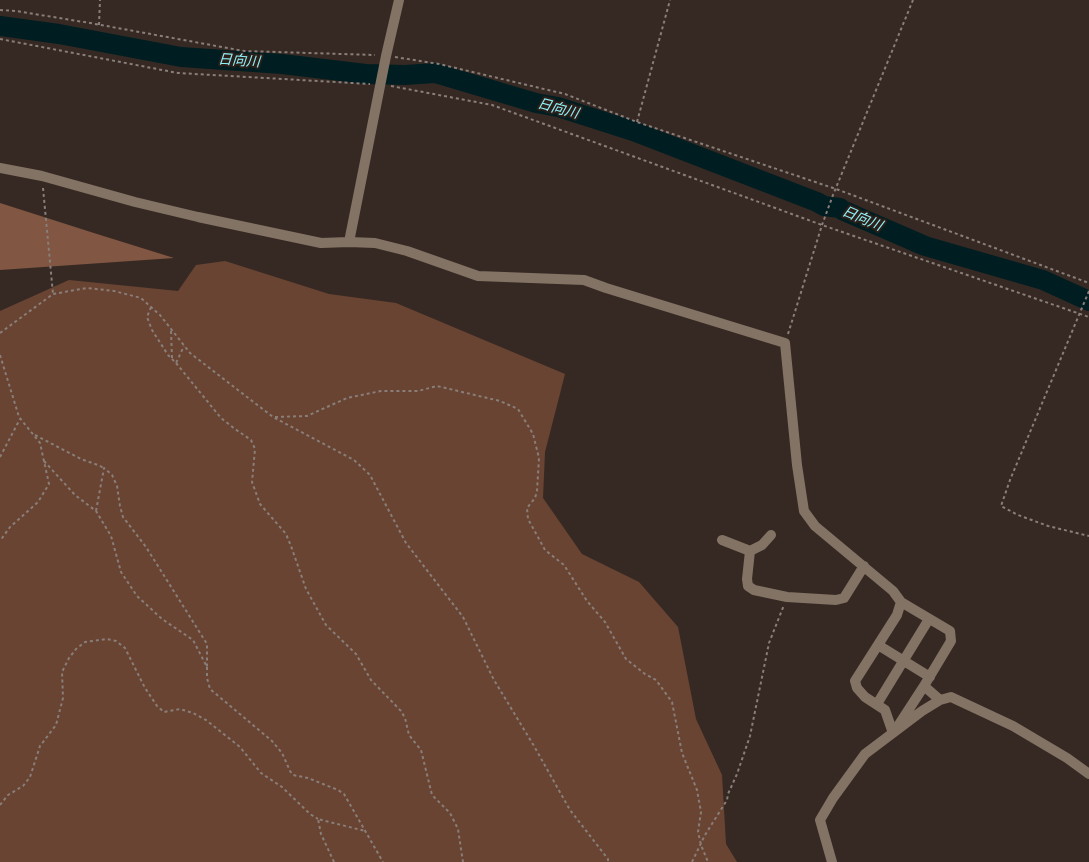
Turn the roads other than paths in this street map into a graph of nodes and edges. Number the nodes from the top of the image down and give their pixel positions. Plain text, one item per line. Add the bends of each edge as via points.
1 (399, 0) edge
2 (0, 168) edge
3 (349, 242) junction
4 (771, 535) dead end
5 (722, 540) dead end
6 (750, 551) junction
7 (864, 566) junction
8 (901, 602) junction
9 (929, 619) junction
10 (878, 645) junction
11 (903, 661) junction
12 (930, 677) junction
13 (924, 686) junction
14 (940, 700) junction
15 (877, 704) junction
16 (894, 733) junction
17 (1089, 774) edge
18 (832, 862) edge

1 - 3 street
2 - 3 street via 42,176 198,217 321,243
3 - 7 street via 375,243 478,276 584,280 785,343 804,511 815,526
4 - 6 street via 762,545
5 - 6 street
6 - 7 street via 748,586 754,590 787,597 836,600 844,598
7 - 8 street via 894,591
8 - 9 street
8 - 10 street via 897,615
9 - 11 street
9 - 12 street via 950,631 951,641
10 - 11 street
10 - 15 street via 855,681 857,688 865,697
11 - 12 street
11 - 15 street
12 - 13 street
13 - 14 street
13 - 16 street
14 - 16 street
14 - 17 street via 951,697 1013,726
15 - 16 street via 885,710
16 - 18 street via 865,754 820,820

